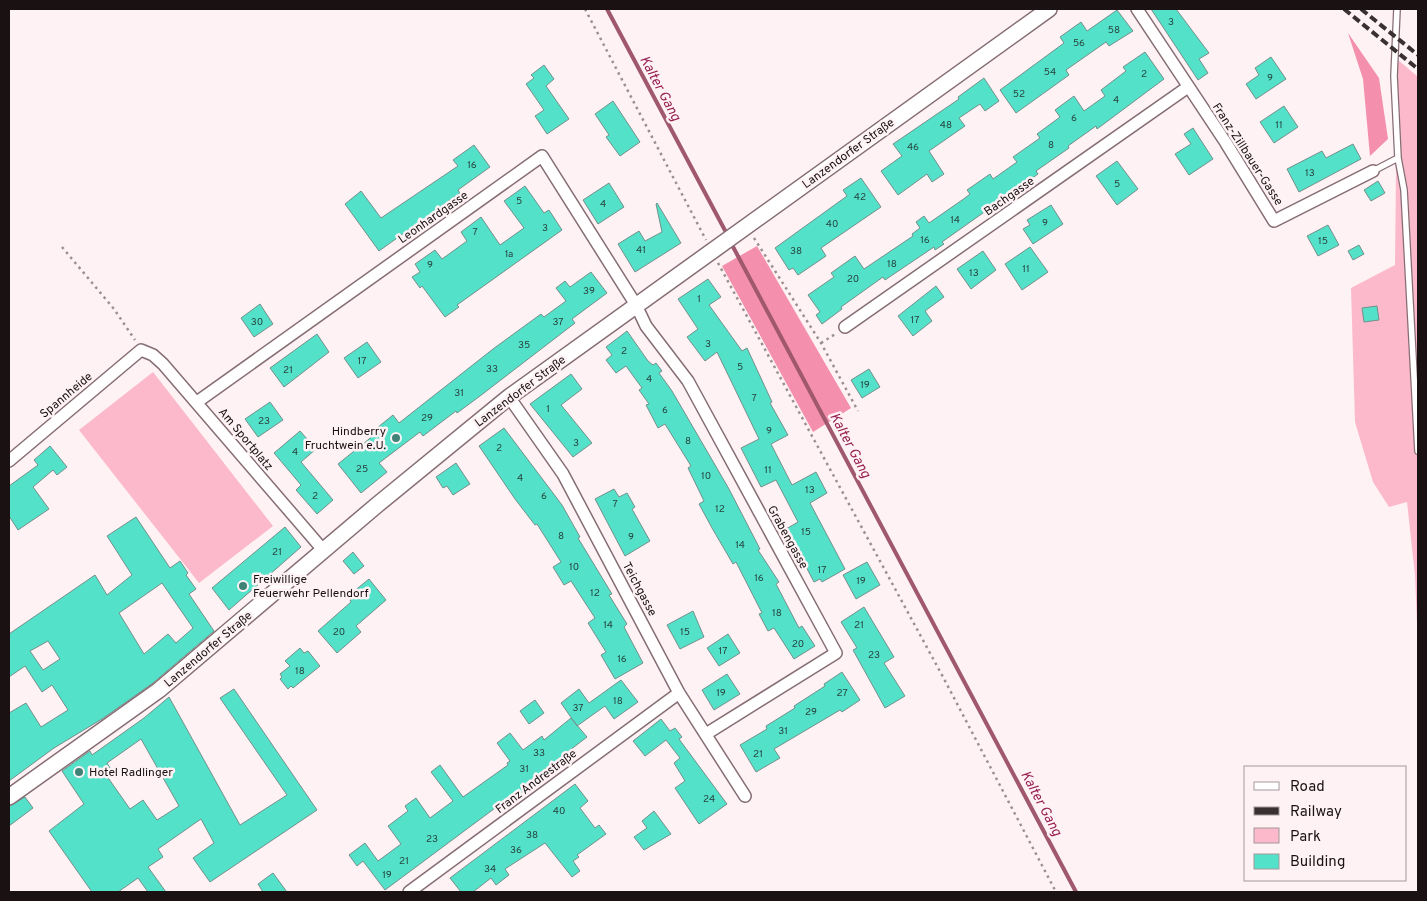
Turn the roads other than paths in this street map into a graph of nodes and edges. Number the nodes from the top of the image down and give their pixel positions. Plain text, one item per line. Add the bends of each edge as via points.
1 (1049, 9) edge
2 (1137, 9) edge
3 (1397, 9) edge
4 (1188, 87) junction
5 (1398, 158) junction
6 (1373, 171) joint
7 (636, 305) junction
8 (845, 327) road end
9 (141, 350) joint
10 (509, 397) junction
11 (196, 402) junction
12 (1418, 451) edge
13 (9, 461) edge
14 (324, 552) junction
15 (679, 692) junction
16 (706, 734) junction
17 (9, 796) edge
18 (744, 796) dead end
19 (409, 892) edge

1 - 7 street, Lanzendorfer Straße
2 - 4 street, Franz-Zillbauer-Gasse
3 - 5 lane via 1394,76
4 - 6 street, Franz-Zillbauer-Gasse via 1274,221
4 - 8 street, Bachgasse
5 - 6 lane
5 - 12 lane via 1404,190
7 - 10 street, Lanzendorfer Straße
7 - 11 street, Leonhardgasse via 542,156
7 - 16 street, Grabengasse via 646,326 688,381 836,653
9 - 11 street, Am Sportplatz via 163,364
9 - 13 street, Spannheide
10 - 14 street, Lanzendorfer Straße
10 - 15 street, Teichgasse via 564,474
11 - 14 street, Am Sportplatz
14 - 17 street, Lanzendorfer Straße via 159,690
15 - 16 street, Teichgasse
15 - 19 street, Franz Andrestraße
16 - 18 street, Teichgasse

